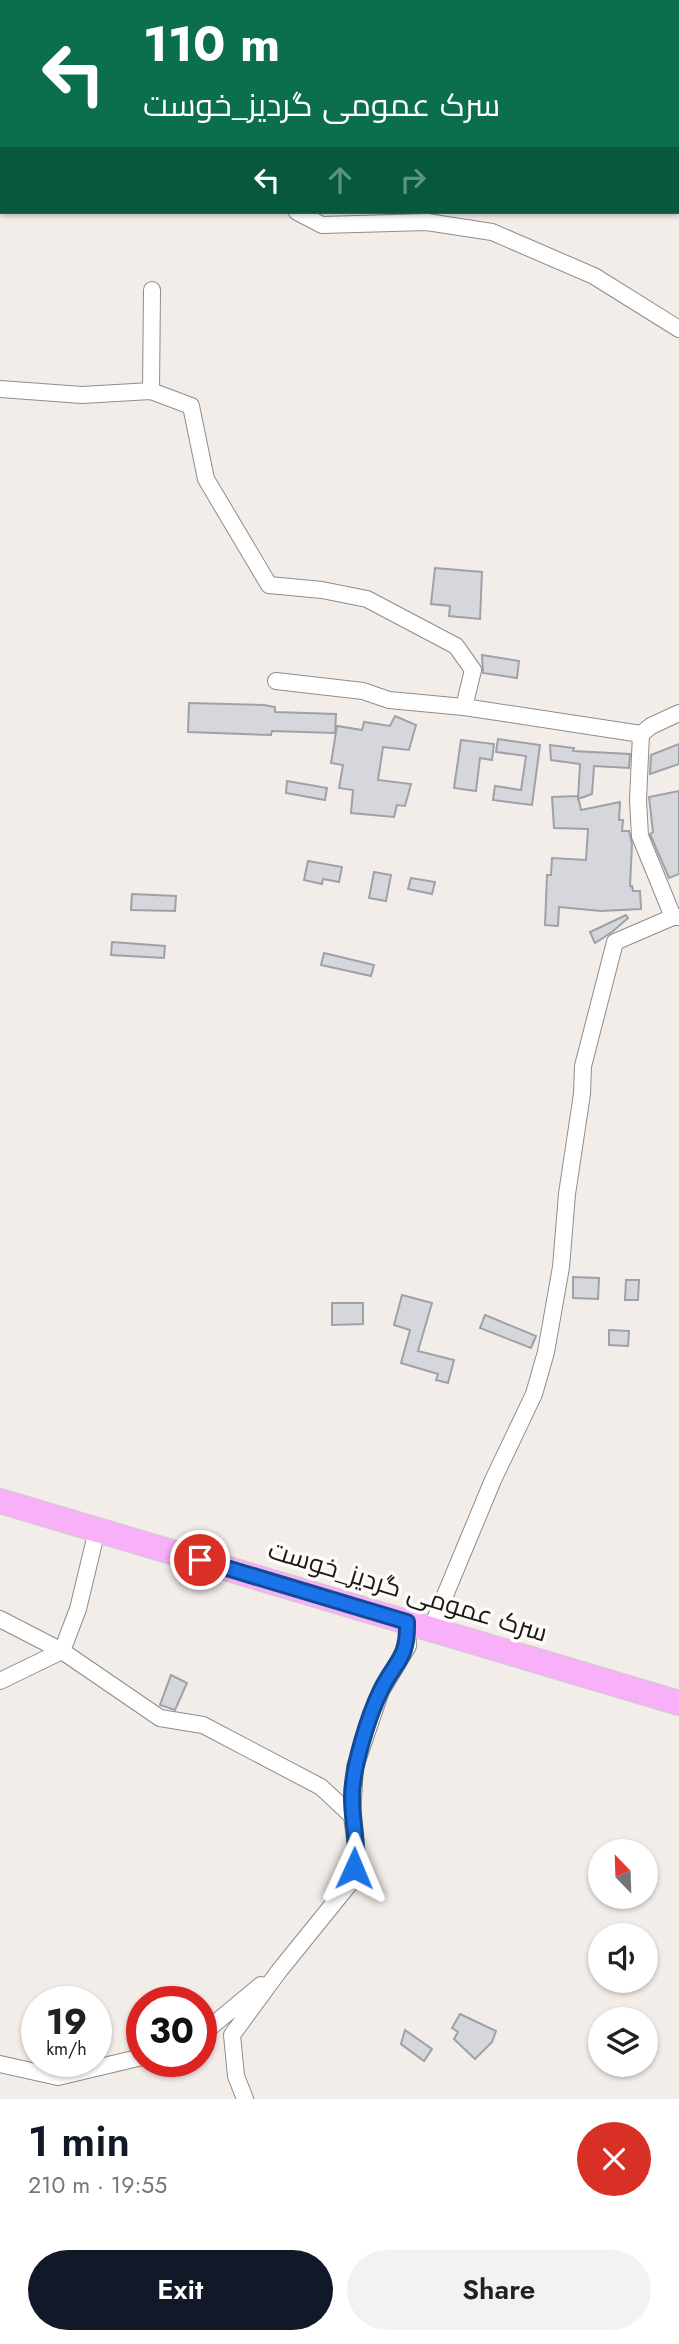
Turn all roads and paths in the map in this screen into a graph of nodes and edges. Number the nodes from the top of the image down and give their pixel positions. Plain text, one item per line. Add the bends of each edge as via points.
1 (301, 214) edge
2 (152, 290) dead end
3 (679, 329) edge
4 (0, 389) edge
5 (151, 391) junction
6 (276, 681) dead end
7 (464, 707) junction
8 (679, 713) edge
9 (641, 734) junction
10 (676, 917) edge
11 (0, 1501) edge
12 (97, 1530) junction
13 (0, 1619) edge
14 (419, 1625) junction
15 (62, 1651) junction
16 (0, 1681) edge
17 (679, 1703) edge
18 (352, 1816) junction
19 (279, 1971) junction
20 (217, 2022) edge
21 (126, 2061) edge
22 (0, 2064) edge
23 (245, 2099) edge

1 - 3 street via 321,225 427,222 492,232 594,276
2 - 5 street
4 - 5 street via 82,395
5 - 7 street via 191,406 206,479 270,584 367,599 456,646 472,670
6 - 7 street
7 - 9 street
8 - 9 street
9 - 10 street via 640,836
10 - 14 street via 615,942 583,1066 561,1267 534,1394
11 - 12 highway, سرک عمومی گردیز_خوست
12 - 14 highway, سرک عمومی گردیز_خوست
12 - 15 street via 78,1609
13 - 15 street
14 - 17 highway, سرک عمومی گردیز_خوست
14 - 18 street via 381,1691 355,1767
15 - 16 street
15 - 18 street via 160,1718 203,1725 321,1787
18 - 19 street via 357,1854 351,1882
19 - 20 street
19 - 23 street via 232,2035 236,2076
21 - 22 street via 58,2077

